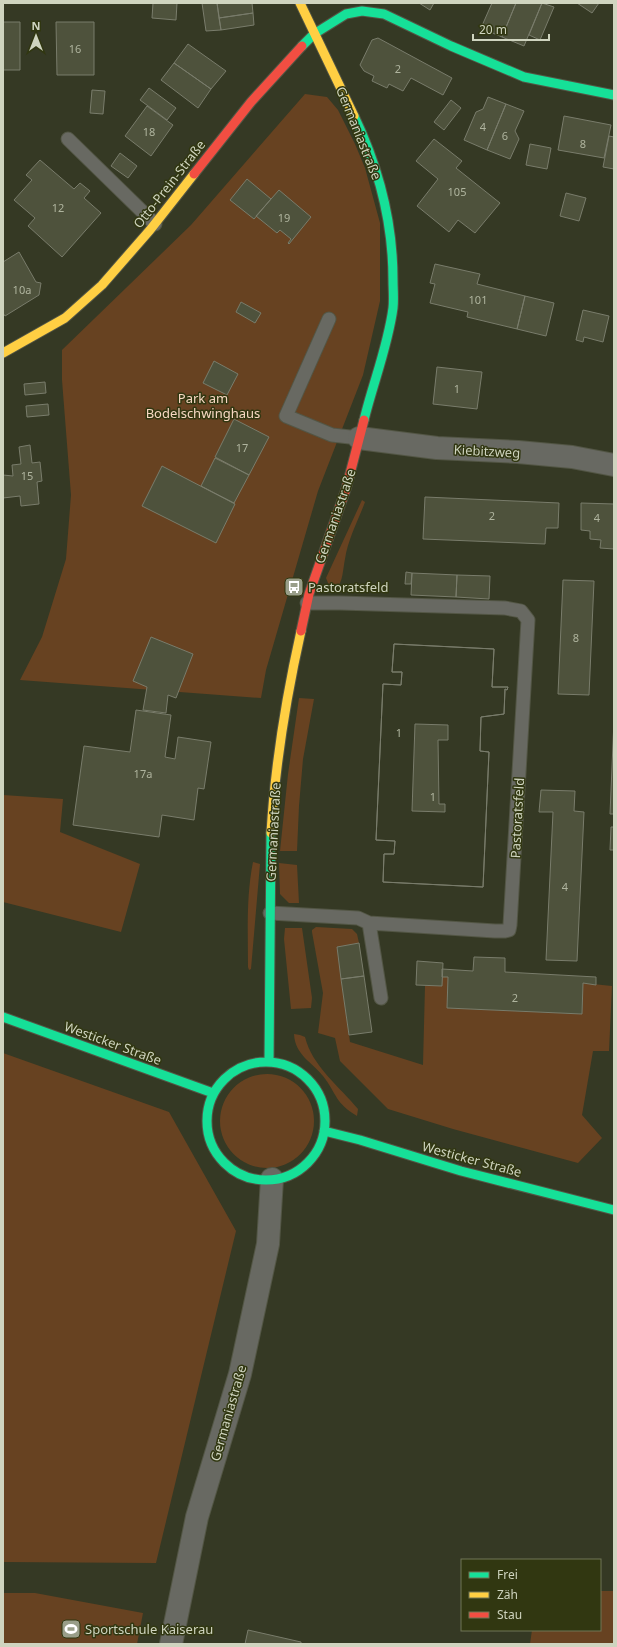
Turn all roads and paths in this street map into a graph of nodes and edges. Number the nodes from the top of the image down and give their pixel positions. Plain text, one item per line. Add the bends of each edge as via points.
1 (303, 4) edge
2 (314, 34) junction
3 (614, 94) edge
4 (68, 139) dead end
5 (155, 224) junction
6 (329, 319) dead end
7 (3, 353) edge
8 (359, 438) junction
9 (614, 465) edge
10 (306, 603) junction
11 (270, 913) junction
12 (369, 922) junction
13 (381, 998) dead end
14 (3, 1017) edge
15 (269, 1062) junction
16 (213, 1093) junction
17 (324, 1131) junction
18 (272, 1180) junction
19 (614, 1210) edge
20 (171, 1644) edge

1 - 2 street
2 - 3 street, Otto-Prein-Straße via 346,14 362,11 384,14 450,46 524,77
2 - 5 street, Otto-Prein-Straße via 251,102
2 - 8 street, Germaniastraße via 373,160 390,226 392,307 385,345
4 - 5 lane
5 - 7 street, Otto-Prein-Straße via 102,285 65,318
6 - 8 lane via 286,416 332,435
8 - 9 street, Kiebitzweg via 437,448 572,457
8 - 10 street, Germaniastraße via 346,489
10 - 11 street, Germaniastraße via 291,674 276,773 270,857
10 - 12 lane, Pastoratsfeld via 505,608 521,611 528,620 509,930
11 - 12 lane, Pastoratsfeld via 358,918
11 - 15 street, Germaniastraße
12 - 13 lane
14 - 16 street, Westicker Straße
15 - 16 street via 236,1069
15 - 17 street via 288,1066 305,1077 317,1092 324,1111
16 - 18 street via 207,1125 210,1141 218,1156 242,1175
17 - 18 street via 318,1149 306,1164 291,1174
17 - 19 street, Westicker Straße via 461,1171
18 - 20 street, Germaniastraße via 268,1244 240,1374 197,1517

